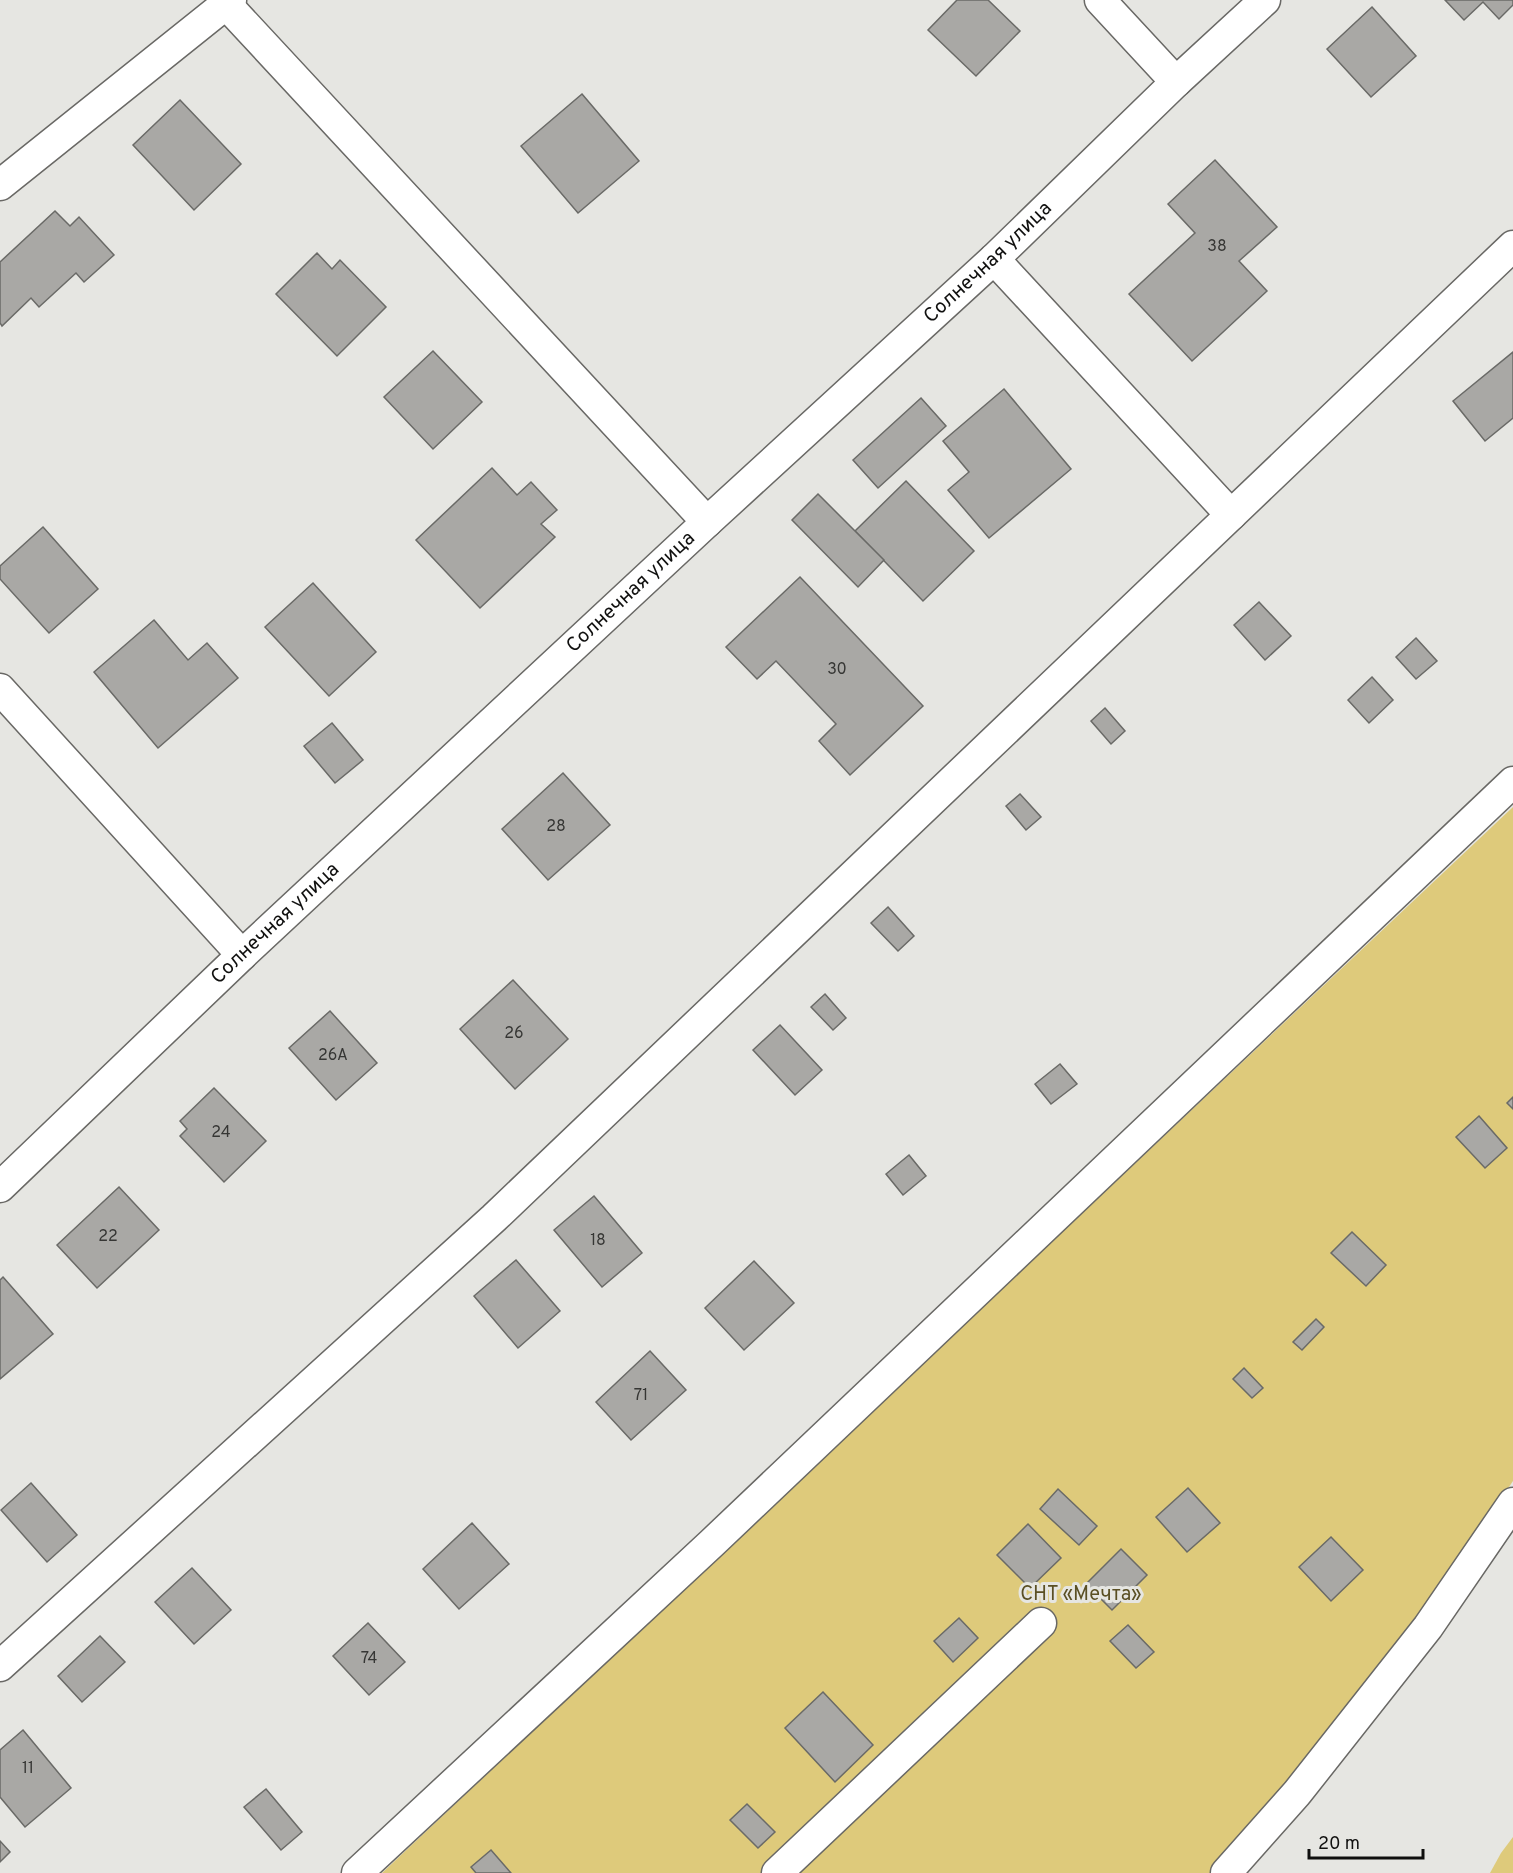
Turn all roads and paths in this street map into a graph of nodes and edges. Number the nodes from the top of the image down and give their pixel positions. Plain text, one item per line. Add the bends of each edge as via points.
1 (1100, 0) edge
2 (1265, 0) edge
3 (229, 2) edge
4 (1176, 82) junction
5 (0, 185) edge
6 (1513, 246) edge
7 (994, 259) junction
8 (1231, 515) junction
9 (707, 522) junction
10 (0, 689) edge
11 (1513, 782) edge
12 (242, 955) junction
13 (0, 1187) edge
14 (1513, 1503) edge
15 (1041, 1623) dead end
16 (0, 1666) edge
17 (357, 1873) edge
18 (777, 1873) edge
19 (1227, 1873) edge

1 - 4 street
2 - 4 street, Солнечная улица
3 - 5 street
3 - 9 street
4 - 7 street, Солнечная улица
6 - 8 street
7 - 8 street
7 - 9 street, Солнечная улица
8 - 16 street via 494,1218
9 - 12 street, Солнечная улица
10 - 12 street
11 - 17 street via 712,1543
12 - 13 street, Солнечная улица
14 - 19 street via 1428,1628 1297,1793
15 - 18 street

